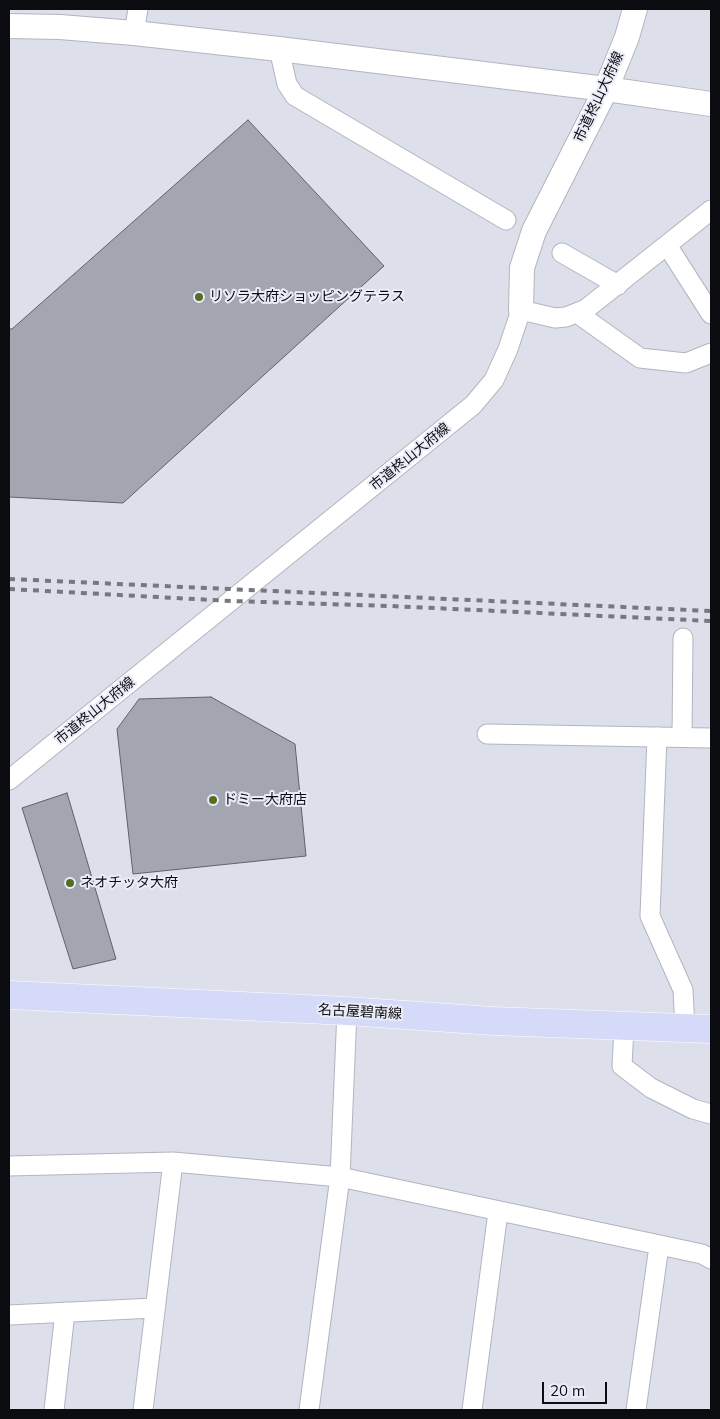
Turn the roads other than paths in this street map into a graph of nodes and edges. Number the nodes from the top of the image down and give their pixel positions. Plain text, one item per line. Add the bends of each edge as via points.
1 (138, 9) edge
2 (635, 9) edge
3 (9, 26) edge
4 (134, 33) junction
5 (279, 49) junction
6 (606, 89) junction
7 (711, 104) edge
8 (711, 210) edge
9 (506, 220) dead end
10 (667, 245) junction
11 (562, 253) dead end
12 (618, 285) junction
13 (521, 310) junction
14 (577, 313) junction
15 (711, 314) edge
16 (711, 353) edge
17 (683, 638) dead end
18 (486, 734) dead end
19 (657, 737) junction
20 (682, 737) junction
21 (711, 738) edge
22 (9, 780) edge
23 (9, 995) edge
24 (347, 1011) junction
25 (624, 1027) junction
26 (698, 1028) edge
27 (711, 1114) edge
28 (173, 1162) junction
29 (9, 1166) edge
30 (340, 1177) junction
31 (498, 1212) junction
32 (659, 1246) junction
33 (711, 1258) edge
34 (154, 1308) junction
35 (65, 1312) junction
36 (9, 1315) edge
37 (54, 1410) edge
38 (143, 1410) edge
39 (309, 1410) edge
40 (472, 1410) edge
41 (636, 1410) edge

1 - 4 street
2 - 6 street, 市道柊山大府線
3 - 4 street
4 - 5 street
5 - 6 street
5 - 9 street via 287,84 295,96
6 - 7 street
6 - 13 street, 市道柊山大府線 via 534,231 522,268
8 - 10 street
10 - 12 street
10 - 15 street
11 - 12 street
12 - 14 street
13 - 14 street via 555,318
13 - 22 street, 市道柊山大府線 via 494,380 473,405
14 - 16 street via 640,358 686,363
17 - 20 street
18 - 19 street
19 - 20 street
19 - 26 street via 650,916
20 - 21 street
23 - 24 main road, 名古屋碧南線
24 - 25 main road, 名古屋碧南線
24 - 30 street
25 - 26 main road, 名古屋碧南線
25 - 27 street via 622,1066 651,1088 693,1109
28 - 29 street
28 - 30 street
28 - 34 street
30 - 31 street
30 - 39 street
31 - 32 street
31 - 40 street
32 - 33 street
32 - 41 street
34 - 35 street
34 - 38 street
35 - 36 street
35 - 37 street

